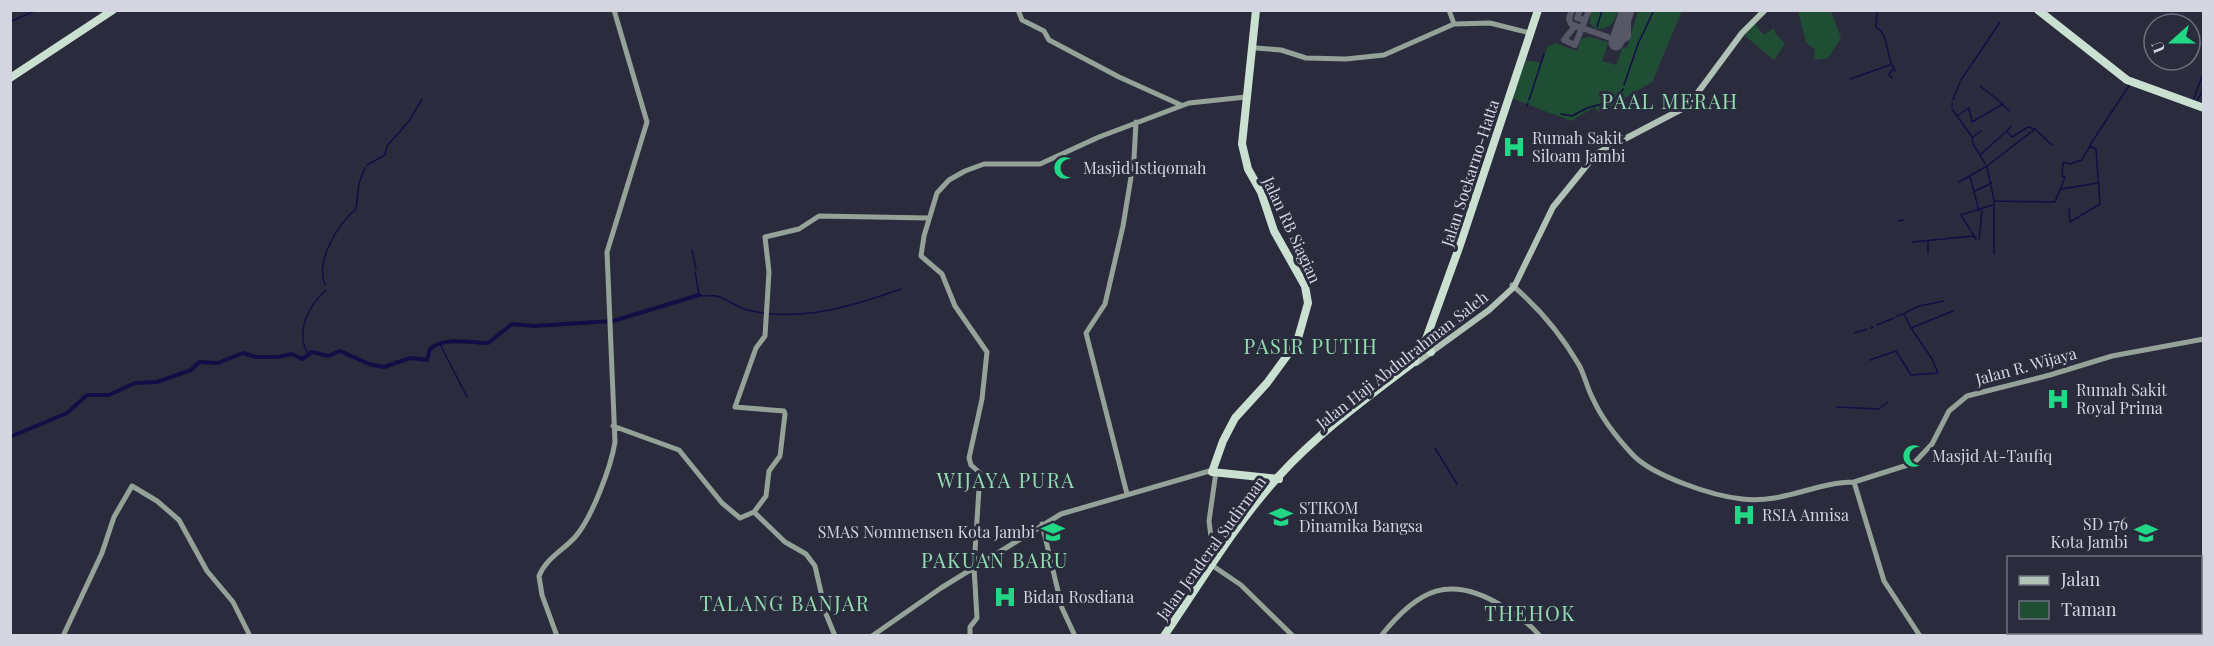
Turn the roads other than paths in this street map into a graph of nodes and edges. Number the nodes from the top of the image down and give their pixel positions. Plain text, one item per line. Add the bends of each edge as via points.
1 (112, 10) edge
2 (614, 10) edge
3 (1018, 10) edge
4 (1257, 10) edge
5 (1449, 10) edge
6 (1537, 10) edge
7 (1765, 10) edge
8 (2038, 10) edge
9 (1454, 24) junction
10 (1529, 33) junction
11 (1256, 48) junction
12 (10, 78) edge
13 (1246, 98) junction
14 (1181, 105) junction
15 (2204, 108) edge
16 (1136, 122) junction
17 (1262, 192) junction
18 (928, 218) junction
19 (1513, 285) junction
20 (2204, 339) edge
21 (1423, 343) junction
22 (1430, 352) junction
23 (1416, 362) junction
24 (611, 364) junction
25 (613, 426) junction
26 (614, 444) junction
27 (1213, 472) junction
28 (1279, 477) junction
29 (1854, 482) junction
30 (1127, 494) junction
31 (754, 512) junction
32 (1042, 524) junction
33 (1214, 563) junction
34 (974, 567) junction
35 (1189, 601) junction
36 (63, 636) edge
37 (250, 636) edge
38 (557, 636) edge
39 (835, 636) edge
40 (872, 636) edge
41 (970, 636) edge
42 (1075, 636) edge
43 (1164, 636) edge
44 (1170, 636) edge
45 (1293, 636) edge
46 (1381, 636) edge
47 (1540, 636) edge
48 (1920, 636) edge

1 - 12 highway
2 - 24 street via 647,122 607,252
3 - 14 street via 1022,20 1044,30 1049,40
4 - 11 highway, Jalan RB Siagian
4 - 13 highway, Jalan RB Siagian
5 - 9 street
6 - 10 highway, Jalan Soekarno-Hatta
7 - 19 main road, Jalan Haji Abdulrahman Saleh via 1682,109 1596,154 1553,207
8 - 15 highway via 2127,80
9 - 10 street via 1490,22
9 - 11 street via 1383,55 1360,58 1306,58
10 - 21 highway, Jalan Soekarno-Hatta
11 - 17 highway, Jalan RB Siagian via 1245,144
13 - 14 street
13 - 17 highway, Jalan RB Siagian via 1242,144 1248,169
14 - 16 street
16 - 18 street via 1040,164 984,164 965,171 949,180 937,194
16 - 30 street via 1121,236 1105,304 1086,333
17 - 27 highway, Jalan RB Siagian via 1274,231 1305,286 1307,310 1297,342 1268,383 1235,418
18 - 31 street via 819,216 799,229 765,237 769,272 765,338 756,348 735,407 785,413 780,456 770,471 766,496
18 - 34 street via 921,256 942,274 955,306 987,351 982,399 969,458 980,474
19 - 22 main road, Jalan Haji Abdulrahman Saleh
19 - 29 street, Jalan R. Wijaya via 1542,312 1582,370 1598,409 1628,450 1641,461 1681,483 1728,497 1758,500
20 - 29 street, Jalan R. Wijaya via 2112,356 1967,396 1949,411 1932,444 1914,463
21 - 22 highway
21 - 23 highway, Jalan Soekarno-Hatta via 1415,356
22 - 23 main road, Jalan Haji Abdulrahman Saleh
23 - 28 highway, Jalan Haji Abdulrahman Saleh via 1351,409
24 - 25 street
24 - 26 street
25 - 26 street
25 - 31 street via 679,450 728,508 743,519
26 - 38 street via 612,458 583,526 549,560 539,576
27 - 28 highway
27 - 30 street
27 - 33 street via 1209,521
28 - 33 highway, Jalan Jenderal Sudirman
29 - 48 street via 1884,581
30 - 32 street via 1068,510
31 - 39 street via 784,542 806,554 815,566
32 - 34 street
32 - 42 street via 1062,608
33 - 35 highway, Jalan Jenderal Sudirman
33 - 45 street
34 - 40 street
34 - 41 street via 977,616
35 - 43 highway, Jalan Jenderal Sudirman
35 - 44 highway, Jalan Jenderal Sudirman
36 - 37 street via 116,513 132,486 179,520 207,570 233,602
46 - 47 street via 1411,602 1437,590 1460,589 1491,599 1529,623

